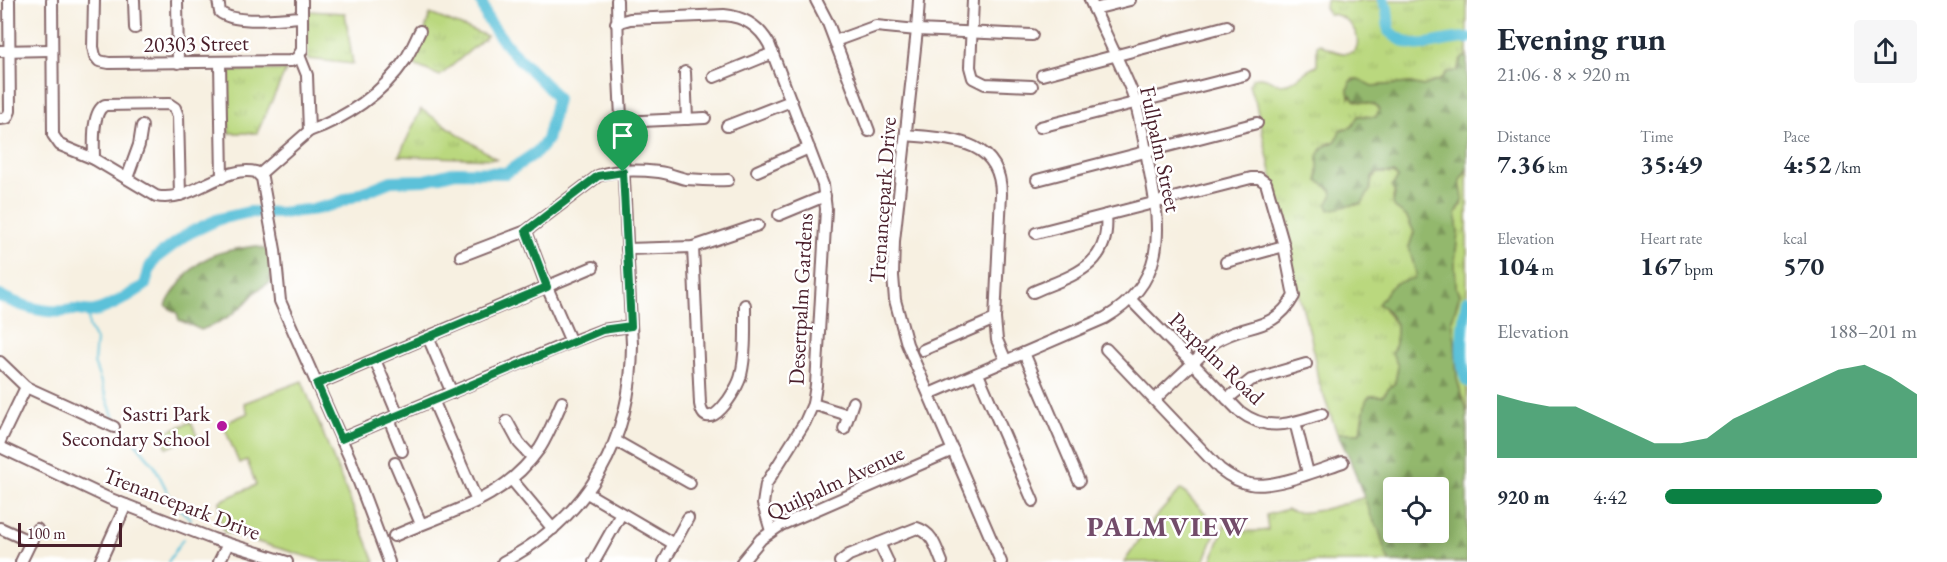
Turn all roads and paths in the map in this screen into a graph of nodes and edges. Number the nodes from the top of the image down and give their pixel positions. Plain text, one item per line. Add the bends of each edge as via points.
1 (9, 0) edge
2 (52, 0) edge
3 (94, 0) edge
4 (134, 0) edge
5 (177, 0) edge
6 (218, 0) edge
7 (302, 0) edge
8 (617, 0) edge
9 (816, 0) edge
10 (919, 0) edge
11 (973, 0) edge
12 (1130, 0) edge
13 (1092, 5) edge
14 (303, 17) junction
15 (616, 23) junction
16 (1227, 26) dead end
17 (135, 28) dead end
18 (917, 30) junction
19 (420, 31) dead end
20 (972, 33) junction
21 (1032, 35) dead end
22 (835, 41) junction
23 (51, 50) junction
24 (5, 51) edge
25 (772, 53) junction
26 (300, 55) junction
27 (1115, 56) junction
28 (178, 63) junction
29 (220, 63) junction
30 (685, 72) dead end
31 (1042, 75) dead end
32 (1244, 75) dead end
33 (714, 77) dead end
34 (1032, 86) dead end
35 (791, 101) junction
36 (1135, 103) junction
37 (705, 118) dead end
38 (0, 119) edge
39 (687, 119) junction
40 (621, 122) junction
41 (1257, 123) dead end
42 (142, 126) dead end
43 (727, 126) dead end
44 (1040, 128) dead end
45 (309, 131) junction
46 (869, 131) dead end
47 (906, 135) junction
48 (809, 148) junction
49 (1146, 152) junction
50 (94, 159) junction
51 (757, 171) dead end
52 (623, 172) junction
53 (260, 174) junction
54 (127, 178) junction
55 (222, 178) junction
56 (728, 180) dead end
57 (1037, 180) dead end
58 (180, 195) junction
59 (825, 196) junction
60 (1156, 202) junction
61 (779, 215) dead end
62 (1106, 215) junction
63 (758, 225) dead end
64 (526, 231) junction
65 (1036, 233) dead end
66 (1284, 246) junction
67 (693, 247) junction
68 (627, 249) junction
69 (461, 256) dead end
70 (1226, 262) dead end
71 (593, 267) dead end
72 (547, 287) junction
73 (1033, 292) dead end
74 (1130, 299) junction
75 (746, 305) dead end
76 (995, 319) junction
77 (631, 326) junction
78 (428, 337) junction
79 (571, 342) junction
80 (1106, 349) dead end
81 (923, 350) dead end
82 (1024, 353) junction
83 (375, 360) junction
84 (1006, 361) junction
85 (0, 362) edge
86 (1193, 363) junction
87 (1306, 364) dead end
88 (978, 374) junction
89 (317, 384) junction
90 (26, 387) junction
91 (452, 393) junction
92 (929, 394) junction
93 (1155, 399) junction
94 (1227, 399) junction
95 (433, 400) junction
96 (562, 402) dead end
97 (853, 402) dead end
98 (813, 404) junction
99 (1322, 414) dead end
100 (848, 416) junction
101 (394, 417) junction
102 (507, 421) dead end
103 (1295, 422) junction
104 (114, 427) dead end
105 (844, 429) dead end
106 (341, 439) junction
107 (0, 441) edge
108 (616, 441) junction
109 (0, 447) edge
110 (953, 450) junction
111 (402, 451) dead end
112 (532, 457) junction
113 (1343, 462) dead end
114 (395, 463) dead end
115 (1308, 473) junction
116 (512, 480) junction
117 (1079, 481) dead end
118 (690, 483) dead end
119 (587, 493) junction
120 (477, 501) junction
121 (1033, 501) dead end
122 (126, 505) junction
123 (621, 514) junction
124 (688, 518) dead end
125 (421, 524) junction
126 (0, 528) edge
127 (37, 529) dead end
128 (553, 529) junction
129 (771, 531) junction
130 (394, 536) dead end
131 (31, 542) junction
132 (879, 543) junction
133 (228, 544) junction
134 (674, 544) junction
135 (21, 562) edge
136 (100, 562) edge
137 (219, 562) edge
138 (287, 562) edge
139 (389, 562) edge
140 (503, 562) edge
141 (594, 562) edge
142 (664, 562) edge
143 (742, 562) edge
144 (840, 562) edge
145 (888, 562) edge
146 (942, 562) edge
147 (1001, 562) edge

1 - 24 street
2 - 23 street
3 - 28 street, 20303 Street via 93,47 99,61
4 - 17 street
5 - 28 street
6 - 14 street via 220,12 226,16
7 - 14 street
8 - 15 street
9 - 22 street
10 - 18 street, Trenancepark Drive
11 - 20 street
12 - 13 street
13 - 27 street, Fullpalm Street
14 - 26 street
15 - 25 street, Desertpalm Gardens via 630,19 733,16 760,30
15 - 40 street
16 - 27 street
18 - 20 street
18 - 22 street via 876,26
18 - 47 street, Trenancepark Drive
19 - 45 street via 405,60 387,82 363,103 331,123
20 - 21 street
20 - 34 street via 970,68 977,81
22 - 46 street
23 - 24 street
23 - 50 street via 53,135 60,146
24 - 38 street via 10,111 7,118
25 - 33 street
25 - 35 street, Desertpalm Gardens
26 - 29 street, 20303 Street via 291,61
26 - 45 street via 307,75
27 - 31 street
27 - 36 street, Fullpalm Street
28 - 29 street, 20303 Street
29 - 55 street
30 - 39 street
32 - 36 street
35 - 43 street
35 - 48 street, Desertpalm Gardens
36 - 44 street
36 - 49 street, Fullpalm Street
37 - 39 street
39 - 40 street
40 - 52 street
41 - 49 street
42 - 54 street
45 - 53 street
47 - 76 street via 971,145 987,156 996,170 1001,194
47 - 92 street, Trenancepark Drive via 894,241 895,300 902,330
48 - 51 street
48 - 59 street, Desertpalm Gardens
49 - 57 street
49 - 60 street, Fullpalm Street
50 - 54 street
50 - 58 street via 99,108 169,104 178,116
52 - 56 street
52 - 64 street via 598,176
52 - 68 street
53 - 55 street via 251,170
53 - 89 street via 280,301
54 - 58 street via 156,196
55 - 58 street
59 - 61 street, Desertpalm Gardens
59 - 98 street, Desertpalm Gardens
60 - 62 street
60 - 66 street via 1259,178 1268,188
60 - 74 street, Fullpalm Street via 1155,257
62 - 65 street
62 - 73 street via 1105,241 1093,262
63 - 67 street
64 - 69 street
64 - 72 street
66 - 70 street
66 - 86 street via 1294,296 1291,302 1269,323 1223,337
67 - 68 street
67 - 75 street via 700,405 705,414 720,411 739,385
68 - 77 street
71 - 72 street
72 - 78 street
72 - 79 street
74 - 82 street, Fullpalm Street via 1097,322
74 - 86 street, Paxpalm Road
76 - 81 street
76 - 84 street via 997,340
77 - 79 street via 602,330
77 - 108 street via 629,392
78 - 83 street
78 - 91 street
79 - 91 street
80 - 93 street
82 - 84 street, Fullpalm Street
82 - 117 street
83 - 89 street
83 - 101 street
84 - 88 street, Fullpalm Street
85 - 90 street
86 - 93 street
86 - 94 street, Paxpalm Road
87 - 94 street via 1251,380
88 - 92 street, Fullpalm Street
88 - 121 street
89 - 106 street
90 - 104 street
90 - 107 street
91 - 95 street
92 - 110 street, Trenancepark Drive
93 - 115 street via 1233,479 1268,484
94 - 103 street, Paxpalm Road via 1256,422
95 - 101 street
95 - 120 street
96 - 112 street
97 - 100 street
98 - 100 street, Desertpalm Gardens
98 - 129 street, Desertpalm Gardens via 766,484 762,504
99 - 103 street, Paxpalm Road
100 - 105 street
101 - 106 street
101 - 111 street
102 - 112 street
103 - 115 street
106 - 139 street
108 - 118 street
108 - 119 street
109 - 122 street, Trenancepark Drive
110 - 129 street, Quilpalm Avenue
110 - 147 street, Trenancepark Drive
112 - 116 street
113 - 115 street
114 - 125 street
116 - 120 street
116 - 128 street
119 - 123 street
119 - 128 street
120 - 125 street
122 - 133 street, Trenancepark Drive
122 - 136 street
123 - 134 street
123 - 141 street
124 - 134 street
125 - 130 street
126 - 131 street
127 - 131 street
128 - 140 street
129 - 143 street, Quilpalm Avenue
131 - 135 street
132 - 144 street
132 - 145 street
132 - 146 street via 921,530 930,536
133 - 137 street
133 - 138 street, Trenancepark Drive
134 - 142 street

